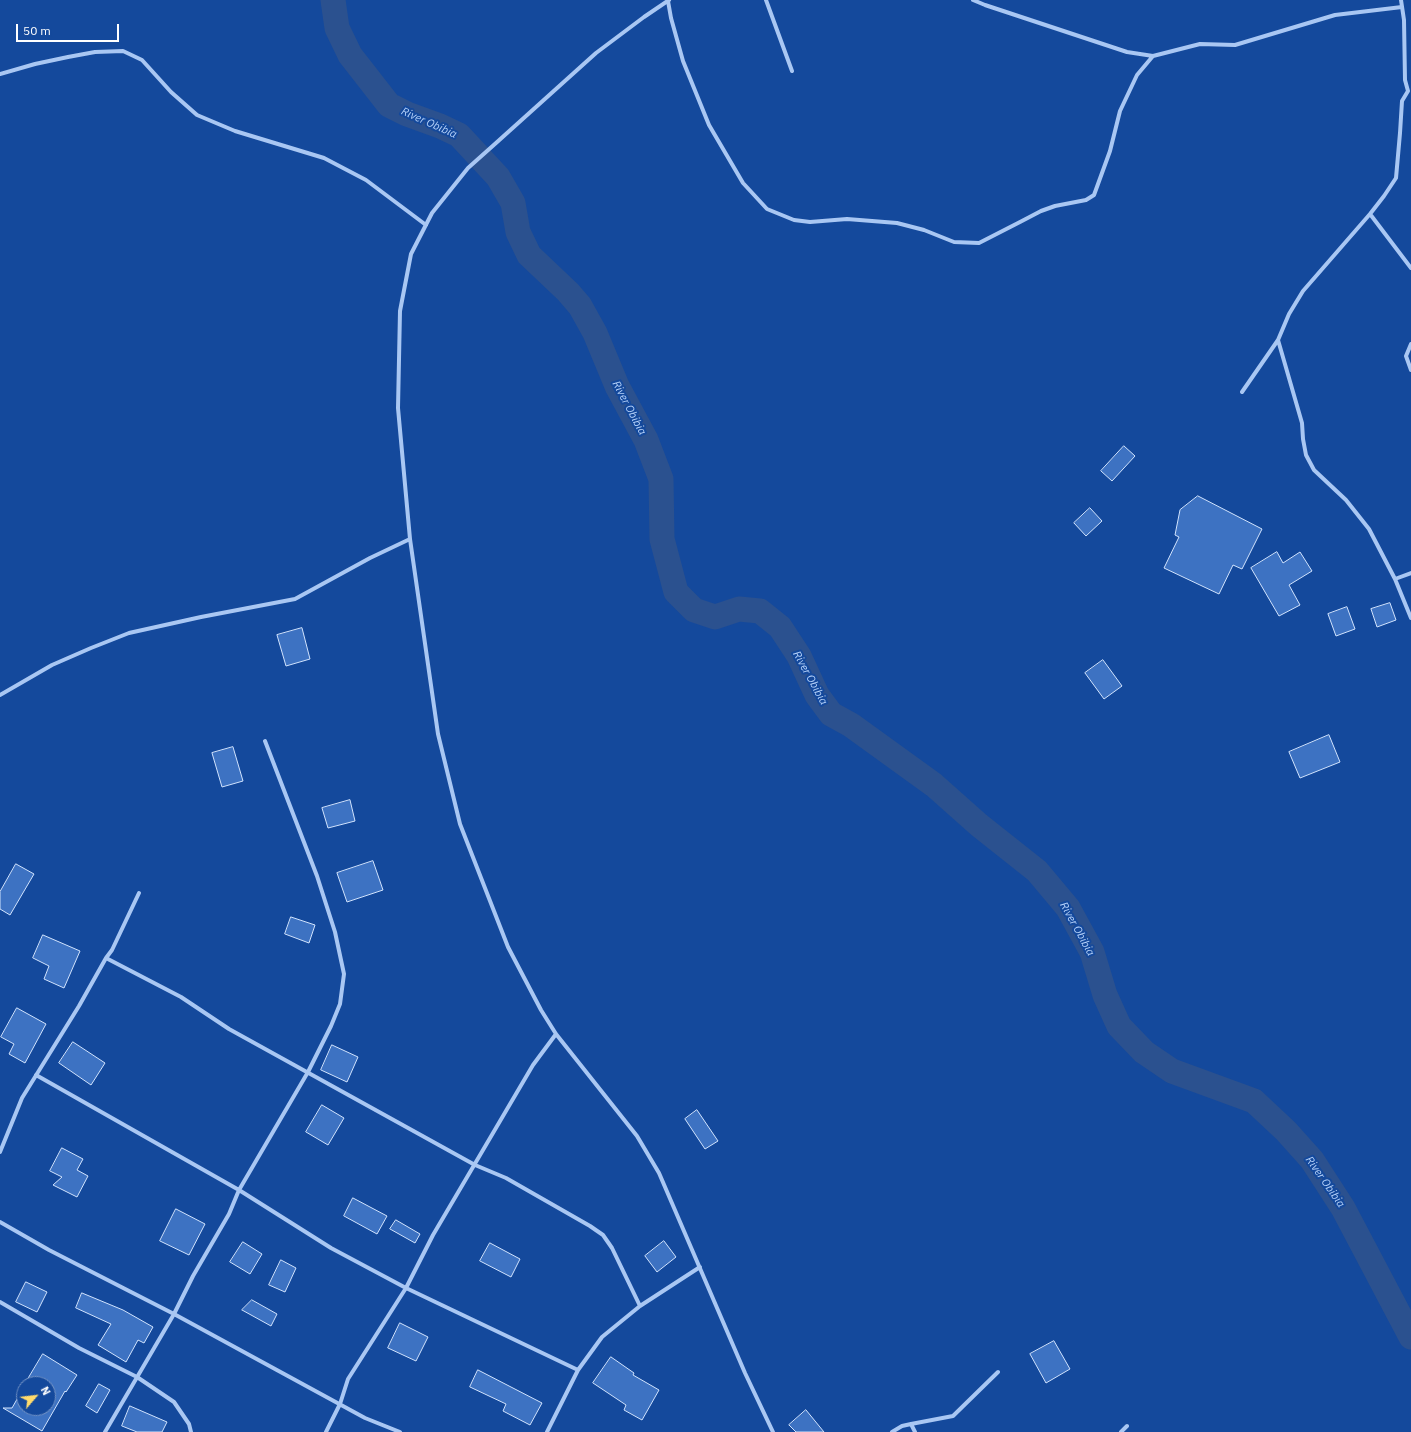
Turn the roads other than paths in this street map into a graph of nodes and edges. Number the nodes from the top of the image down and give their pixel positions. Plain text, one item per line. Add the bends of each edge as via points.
1 (669, 0) edge
2 (766, 0) edge
3 (973, 0) edge
4 (1401, 0) edge
5 (1402, 7) junction
6 (1153, 56) junction
7 (792, 71) dead end
8 (0, 74) edge
9 (1410, 91) edge
10 (1370, 214) junction
11 (426, 225) junction
12 (1411, 268) edge
13 (1278, 340) junction
14 (1411, 344) edge
15 (1411, 370) edge
16 (1242, 392) dead end
17 (410, 539) junction
18 (1411, 573) edge
19 (1395, 579) junction
20 (1411, 618) edge
21 (0, 695) edge
22 (265, 741) dead end
23 (139, 893) dead end
24 (106, 958) junction
25 (556, 1034) junction
26 (308, 1072) junction
27 (36, 1075) junction
28 (2, 1143) edge
29 (0, 1152) edge
30 (475, 1165) junction
31 (239, 1190) junction
32 (0, 1222) edge
33 (700, 1267) junction
34 (406, 1288) junction
35 (0, 1302) edge
36 (640, 1306) junction
37 (174, 1314) junction
38 (578, 1370) junction
39 (998, 1372) dead end
40 (138, 1377) junction
41 (340, 1404) junction
42 (911, 1424) junction
43 (1126, 1426) dead end
44 (105, 1432) edge
45 (191, 1432) edge
46 (326, 1432) edge
47 (400, 1432) edge
48 (547, 1432) edge
49 (773, 1432) edge
50 (892, 1432) edge
51 (915, 1432) edge
52 (1121, 1432) edge

1 - 6 street via 671,18 683,60 709,125 743,183 767,209 794,220 810,222 847,219 897,223 954,242 979,243 1041,210 1086,200 1094,195 1110,151 1120,111 1137,75
1 - 11 street via 596,53 468,168
2 - 7 street
3 - 6 street via 1127,52
4 - 5 street
5 - 6 street via 1335,15 1234,45 1200,44
5 - 9 street via 1405,80
8 - 11 street via 68,57 95,52 123,51 142,60 171,92 197,115 236,131 324,158 366,180
9 - 10 street via 1402,101 1396,178
10 - 12 street
10 - 13 street via 1303,291 1289,314
11 - 17 street via 411,254 400,311 398,408
13 - 16 street
13 - 19 street via 1302,423 1306,456 1314,470 1346,500 1368,530
14 - 15 street via 1406,356
17 - 21 street via 296,599 129,633 52,665
17 - 25 street via 438,734 460,824 508,947
18 - 19 street
19 - 20 street
22 - 26 street via 317,876 335,932 344,974 340,1004
23 - 24 street
24 - 26 street via 181,997 229,1029
24 - 27 street
25 - 30 street via 533,1065
25 - 33 street via 637,1136 659,1173
26 - 30 street
26 - 31 street
27 - 28 street via 22,1098
27 - 31 street
28 - 29 street
30 - 34 street via 433,1235
30 - 36 street via 506,1178 550,1202 603,1235
31 - 34 street via 331,1248
31 - 37 street via 229,1214
32 - 37 street
33 - 36 street
33 - 49 street
34 - 38 street
34 - 41 street via 348,1379
35 - 40 street via 79,1348
36 - 38 street via 602,1337
37 - 40 street
37 - 41 street
38 - 48 street
39 - 42 street via 953,1416
40 - 44 street
40 - 45 street via 174,1402 189,1424
41 - 46 street
41 - 47 street via 365,1418
42 - 50 street
42 - 51 street
43 - 52 street

